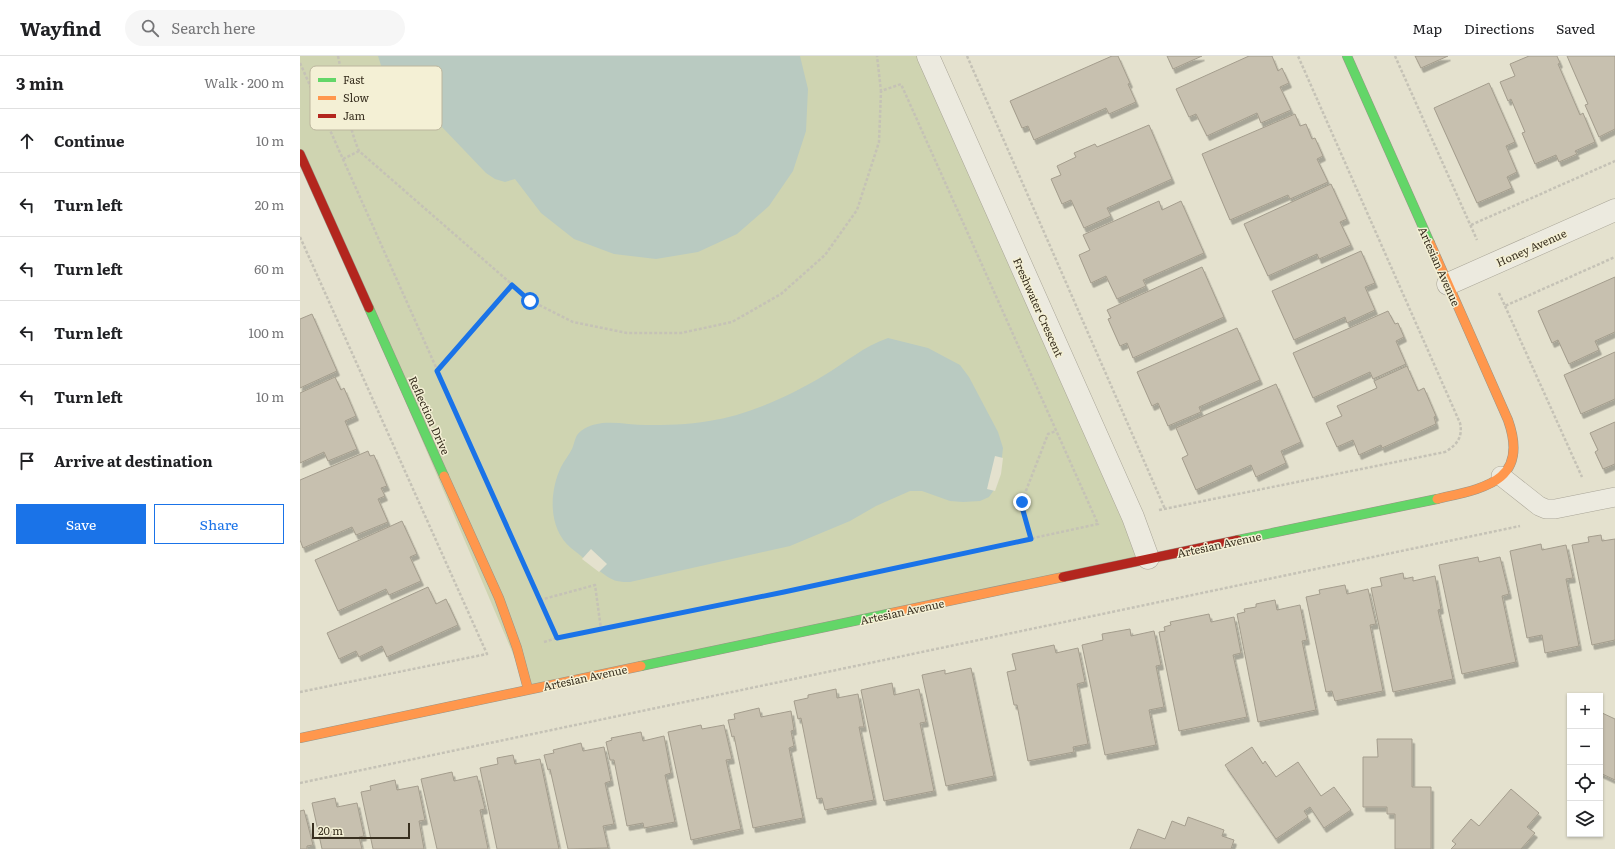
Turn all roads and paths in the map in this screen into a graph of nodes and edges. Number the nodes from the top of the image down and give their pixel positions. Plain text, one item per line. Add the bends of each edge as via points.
1 (338, 56) edge
2 (876, 56) edge
3 (928, 56) edge
4 (967, 56) edge
5 (1298, 56) edge
6 (1347, 56) edge
7 (1394, 56) edge
8 (300, 63) edge
9 (340, 66) edge
10 (310, 86) edge
11 (881, 92) junction
12 (329, 130) edge
13 (351, 130) edge
14 (359, 151) junction
15 (300, 154) edge
16 (342, 160) junction
17 (1615, 161) edge
18 (1615, 210) edge
19 (1471, 224) junction
20 (300, 237) edge
21 (1478, 242) dead end
22 (1615, 257) edge
23 (1448, 284) junction
24 (512, 285) junction
25 (1499, 292) dead end
26 (1505, 306) junction
27 (437, 371) junction
28 (1056, 431) junction
29 (1501, 476) junction
30 (1584, 482) dead end
31 (1615, 497) edge
32 (1523, 526) dead end
33 (1031, 539) junction
34 (1148, 558) junction
35 (540, 600) junction
36 (601, 629) junction
37 (528, 689) junction
38 (300, 692) edge
39 (300, 738) edge
40 (300, 783) edge

1 - 9 path
2 - 11 path
3 - 34 street, Freshwater Crescent via 1133,517
4 - 5 path via 1166,508 1445,452 1457,444 1460,438 1460,423
6 - 23 street, Artesian Avenue
7 - 19 path
8 - 10 path
11 - 24 path via 879,142 857,210 825,255 782,294 732,322 681,333 627,333 573,322 530,301
11 - 28 path via 901,84
12 - 16 path
13 - 14 path
14 - 16 path
14 - 24 path
15 - 37 street, Reflection Drive via 499,598 518,648
16 - 27 path
17 - 19 path
18 - 23 street, Honey Avenue
19 - 21 path
20 - 38 path via 487,654
22 - 26 path
23 - 29 street, Artesian Avenue via 1512,432 1514,456
24 - 27 path
25 - 26 path
26 - 30 path
27 - 35 path
28 - 33 path via 1048,434 1022,502
28 - 33 path via 1098,524
29 - 31 lane via 1535,504 1546,509
29 - 34 street, Artesian Avenue via 1489,485 1470,492
32 - 40 path
33 - 36 path
34 - 37 street, Artesian Avenue
35 - 36 path via 557,638
35 - 36 path via 595,585
37 - 39 street, Artesian Avenue

